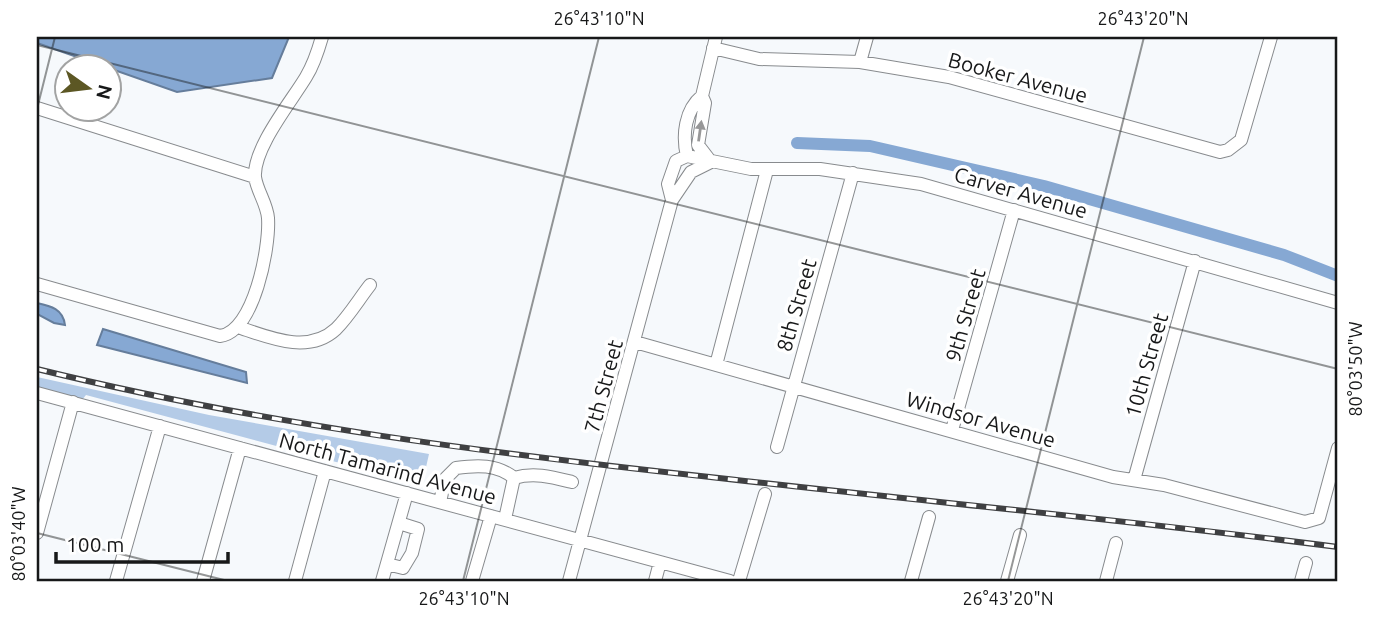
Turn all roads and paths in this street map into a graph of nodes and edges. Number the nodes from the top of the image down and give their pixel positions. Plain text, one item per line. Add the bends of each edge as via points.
1 (322, 37) edge
2 (867, 37) edge
3 (1271, 37) edge
4 (714, 42) edge
5 (860, 62) junction
6 (702, 96) junction
7 (37, 108) edge
8 (687, 156) junction
9 (711, 162) junction
10 (766, 170) junction
11 (853, 173) junction
12 (255, 177) junction
13 (671, 200) junction
14 (1014, 210) junction
15 (1195, 261) junction
16 (37, 284) edge
17 (370, 285) dead end
18 (1338, 303) edge
19 (238, 327) junction
20 (635, 342) junction
21 (716, 365) junction
22 (794, 387) junction
23 (37, 393) edge
24 (73, 402) junction
25 (160, 426) junction
26 (952, 430) junction
27 (777, 447) dead end
28 (240, 448) junction
29 (1338, 448) edge
30 (326, 471) junction
31 (514, 478) junction
32 (1134, 480) junction
33 (572, 482) dead end
34 (407, 493) junction
35 (765, 494) dead end
36 (440, 502) junction
37 (491, 516) junction
38 (929, 517) dead end
39 (505, 519) junction
40 (399, 523) junction
41 (37, 533) edge
42 (1020, 535) dead end
43 (581, 540) junction
44 (1116, 543) dead end
45 (660, 562) junction
46 (1306, 563) dead end
47 (387, 564) junction
48 (116, 581) edge
49 (203, 581) edge
50 (295, 581) edge
51 (382, 581) edge
52 (472, 581) edge
53 (569, 581) edge
54 (655, 581) edge
55 (730, 581) edge
56 (739, 581) edge
57 (911, 581) edge
58 (1007, 581) edge
59 (1105, 581) edge
60 (1301, 581) edge

1 - 12 street via 306,78 257,158
2 - 5 street
3 - 5 street, Booker Avenue via 1245,132 1241,141 1220,152 949,77
4 - 5 street, Booker Avenue via 759,59
4 - 6 street
6 - 8 street via 692,105 685,130
9 -> 6 street via 698,145 705,103
7 - 12 street
8 - 9 street, Carver Avenue
8 - 13 street, 7th Street via 676,161 668,184
9 - 10 street, Carver Avenue
9 - 13 street, 7th Street via 691,172
10 - 11 street, Carver Avenue
10 - 21 street
11 - 14 street, Carver Avenue via 921,184
11 - 22 street, 8th Street
12 - 19 street via 268,217 264,262 251,306
13 - 20 street, 7th Street
14 - 15 street, Carver Avenue
14 - 26 street, 9th Street
15 - 18 street, Carver Avenue
15 - 32 street, 10th Street
16 - 19 street via 209,333 226,335
17 - 19 street via 335,330 311,342 284,341
20 - 21 street, Windsor Avenue
20 - 43 street, 7th Street
21 - 22 street, Windsor Avenue
22 - 26 street, Windsor Avenue
22 - 27 street, 8th Street
23 - 24 street, North Tamarind Avenue
24 - 25 street, North Tamarind Avenue
24 - 41 street
25 - 28 street, North Tamarind Avenue
25 - 48 street
26 - 32 street, Windsor Avenue
28 - 30 street, North Tamarind Avenue
28 - 49 street
29 - 32 street, Windsor Avenue via 1319,518 1305,522
30 - 34 street, North Tamarind Avenue
30 - 50 street
31 - 33 street via 526,474
31 - 36 street via 504,470 478,465 456,468 446,479
31 - 39 street
34 - 36 street, North Tamarind Avenue
34 - 40 street
35 - 56 street
36 - 37 street, North Tamarind Avenue
37 - 39 street, North Tamarind Avenue
37 - 52 street
38 - 57 street
39 - 43 street, North Tamarind Avenue
40 - 47 street
40 - 47 street via 418,528 412,553 403,568
42 - 58 street
43 - 45 street, North Tamarind Avenue
43 - 53 street, 7th Street
44 - 59 street
45 - 54 street
45 - 55 street, North Tamarind Avenue
46 - 60 street
47 - 51 street

